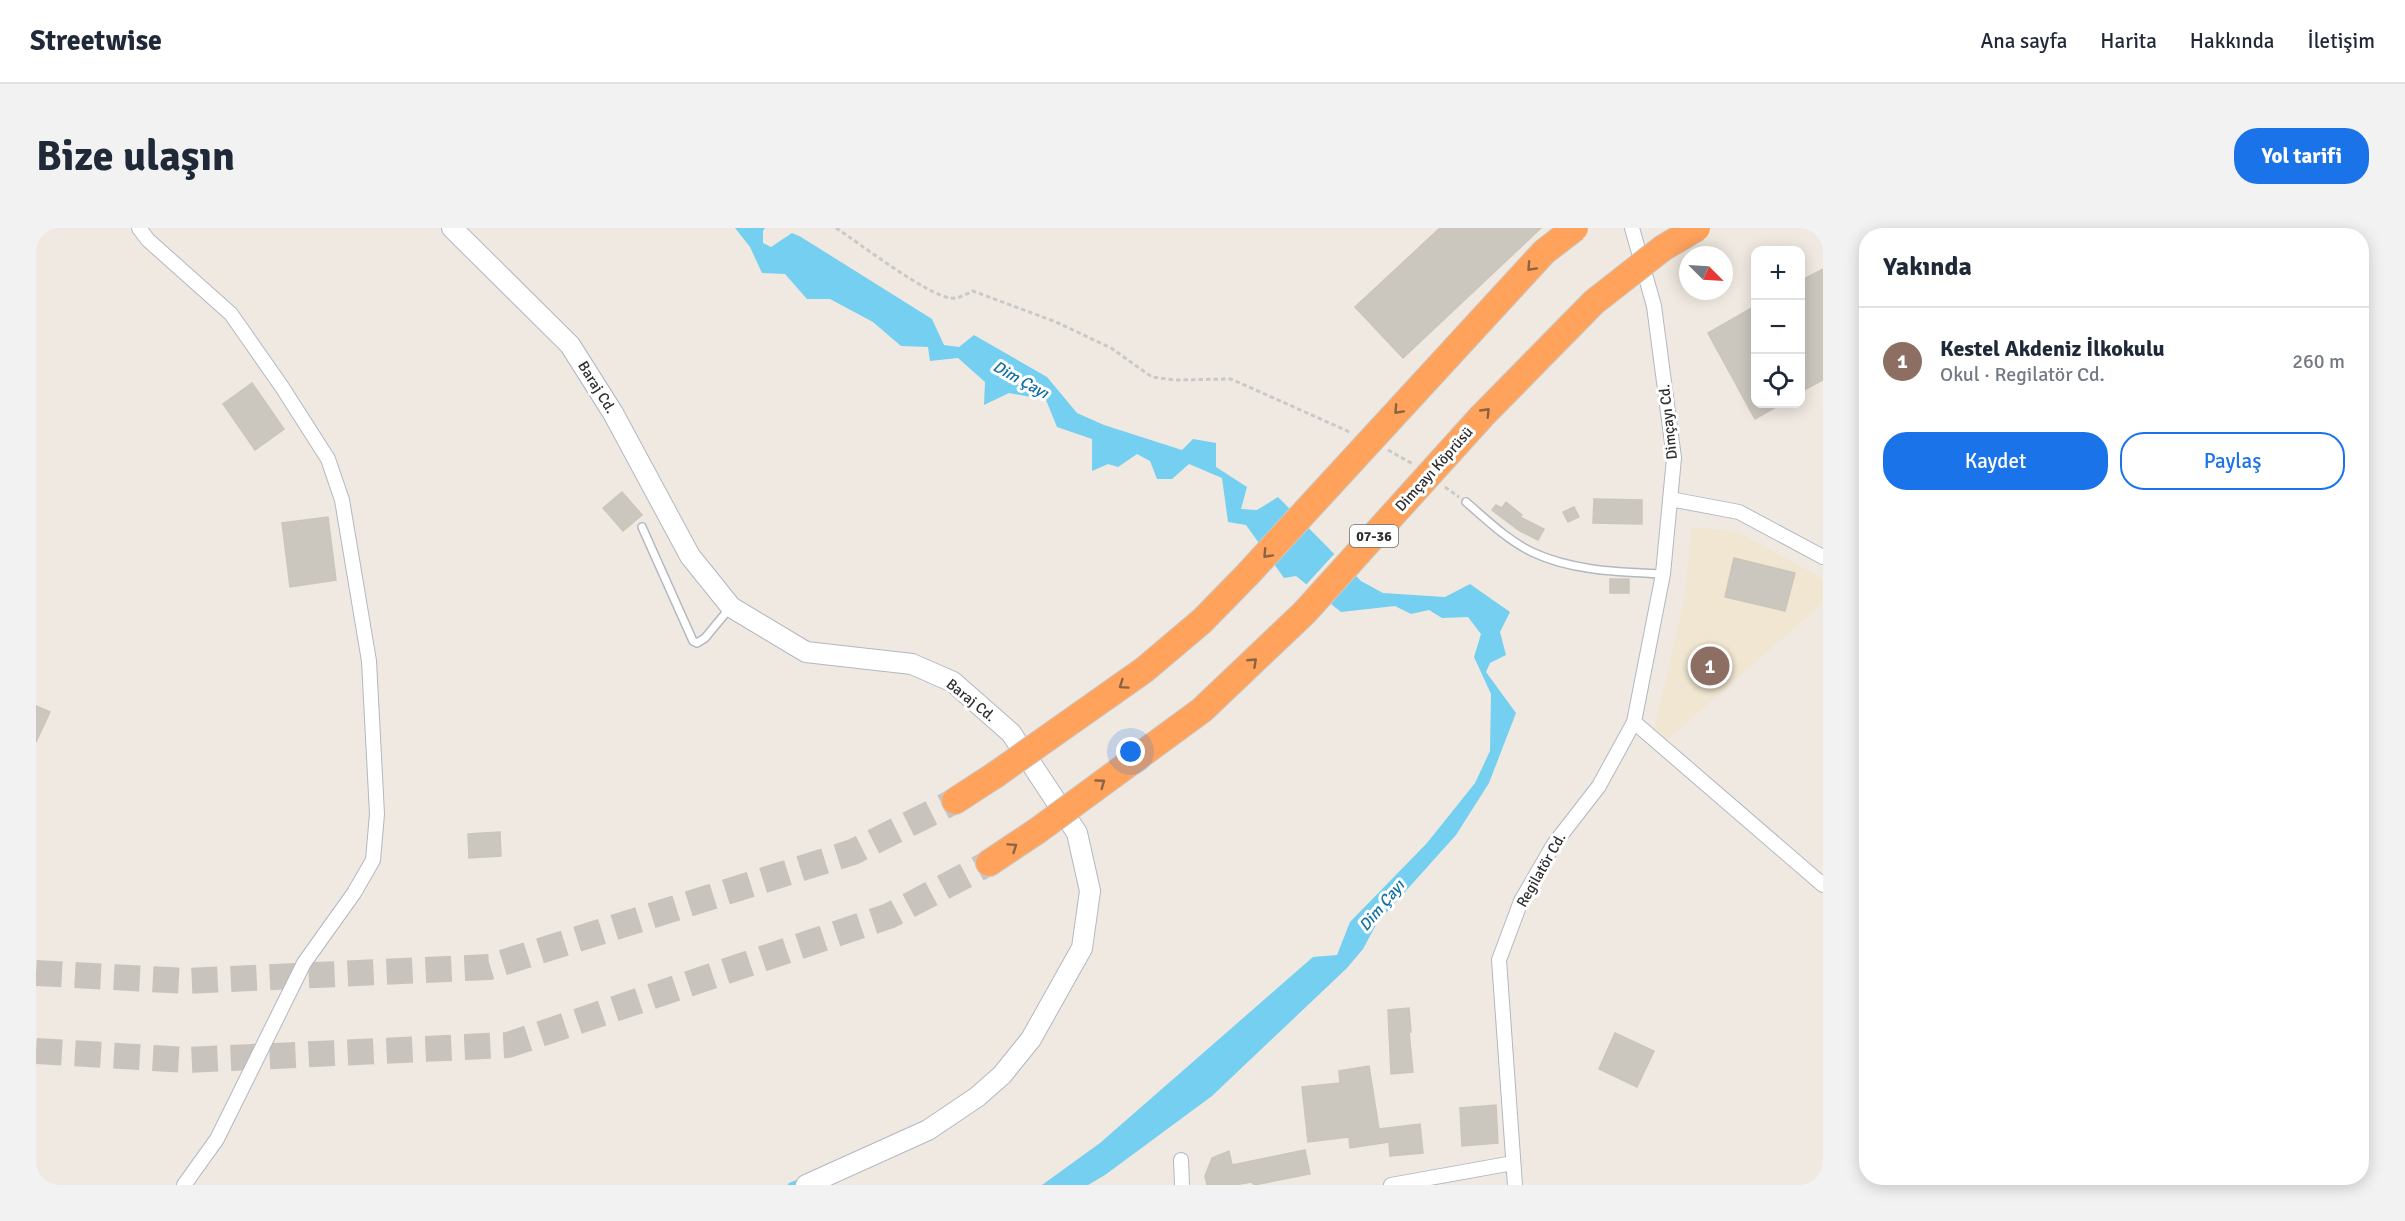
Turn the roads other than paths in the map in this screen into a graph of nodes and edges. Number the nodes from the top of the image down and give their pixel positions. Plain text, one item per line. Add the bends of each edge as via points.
1 (140, 228) edge
2 (452, 228) edge
3 (1575, 228) edge
4 (1632, 228) edge
5 (1698, 228) edge
6 (1670, 499) junction
7 (1466, 502) road end
8 (642, 528) dead end
9 (1823, 557) edge
10 (1663, 574) junction
11 (731, 607) junction
12 (1634, 722) junction
13 (955, 801) tunnel mouth
14 (989, 863) tunnel mouth
15 (1823, 885) edge
16 (1181, 1160) dead end
17 (1513, 1163) junction
18 (184, 1185) edge
19 (806, 1185) edge
20 (1182, 1185) edge
21 (1390, 1185) edge
22 (1515, 1185) edge

1 - 18 street via 148,240 231,314 328,459 342,500 369,661 377,814 373,860 304,963 217,1139
2 - 11 street, Baraj Cd. via 570,345 613,413 690,556
3 -> 13 highway, bridge via 1544,252 1202,621 1144,670
4 - 6 street, Dimçayı Cd. via 1654,306 1674,458
14 -> 5 highway, Dimçayı Köprüsü / 07-36, bridge via 1202,710 1305,612 1482,416 1594,302 1663,248
6 - 9 street via 1739,512
6 - 10 street, Dimçayı Cd.
7 - 10 lane via 1531,552 1603,571
8 - 11 lane via 693,641 705,638
10 - 12 street, Regilatör Cd.
11 - 19 street, Baraj Cd. via 806,652 912,664 953,682 1011,733 1077,833 1090,891 1082,948 1031,1039 1002,1075 977,1098 928,1130
12 - 15 street
12 - 17 street, Regilatör Cd. via 1599,786 1554,844 1527,891 1499,960
16 - 20 street
17 - 21 street
17 - 22 street, Regilatör Cd.

